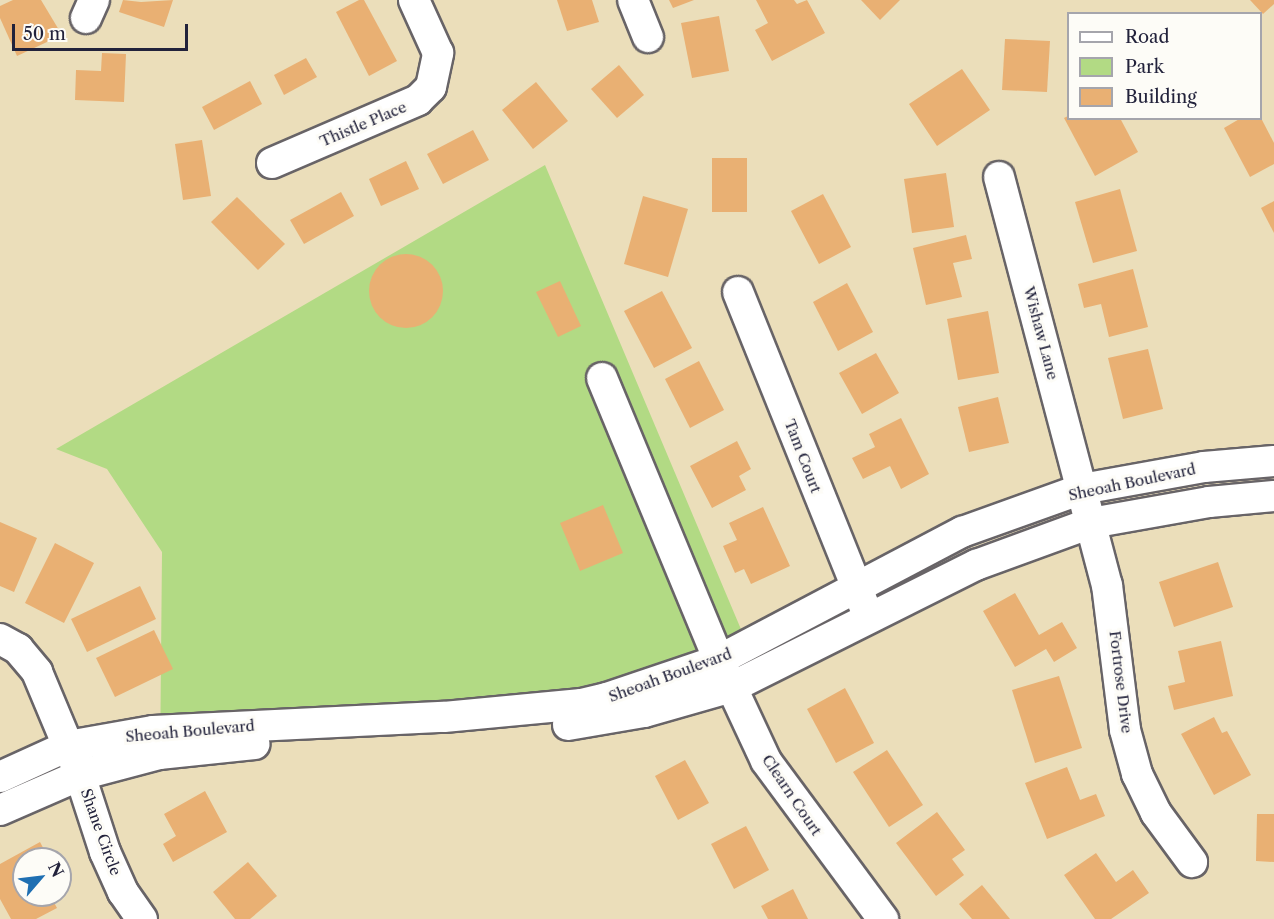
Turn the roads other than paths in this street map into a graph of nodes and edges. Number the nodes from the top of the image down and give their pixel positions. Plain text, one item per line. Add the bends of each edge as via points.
1 (414, 0) edge
2 (633, 0) edge
3 (648, 37) dead end
4 (272, 163) dead end
5 (999, 177) dead end
6 (738, 292) dead end
7 (602, 378) dead end
8 (1274, 461) edge
9 (1082, 489) junction
10 (1274, 496) edge
11 (1091, 523) junction
12 (855, 588) junction
13 (871, 620) junction
14 (0, 639) edge
15 (720, 660) junction
16 (732, 687) junction
17 (610, 708) junction
18 (322, 730) junction
19 (68, 747) junction
20 (80, 775) junction
21 (0, 777) edge
22 (0, 810) edge
23 (1192, 862) dead end
24 (142, 919) edge
25 (883, 919) edge

1 - 4 street, Thistle Place via 438,53 430,87 418,100
2 - 3 street
5 - 9 street, Wishaw Lane
6 - 12 street, Tam Court
7 - 15 street, Clearn Court
8 - 9 street, Sheoah Boulevard via 1204,467
9 - 11 street, Fortrose Drive
9 - 12 street, Sheoah Boulevard via 962,532
10 - 11 street, Sheoah Boulevard via 1209,502
11 - 13 street, Sheoah Boulevard via 976,565
11 - 23 street, Fortrose Drive via 1107,585 1125,730 1137,774 1156,813
12 - 13 street, Tam Court
12 - 15 street, Sheoah Boulevard
13 - 16 street, Sheoah Boulevard
14 - 19 street, Shane Circle via 18,649 37,672
15 - 16 street, Clearn Court
15 - 17 street, Sheoah Boulevard
16 - 17 street, Sheoah Boulevard
16 - 25 street, Clearn Court via 766,761
17 - 18 street, Sheoah Boulevard via 529,719
18 - 19 street, Sheoah Boulevard via 153,731
18 - 20 street, Sheoah Boulevard via 159,754
19 - 20 street, Shane Circle
19 - 21 street, Sheoah Boulevard
20 - 22 street, Sheoah Boulevard
20 - 24 street, Shane Circle via 105,852 123,892

